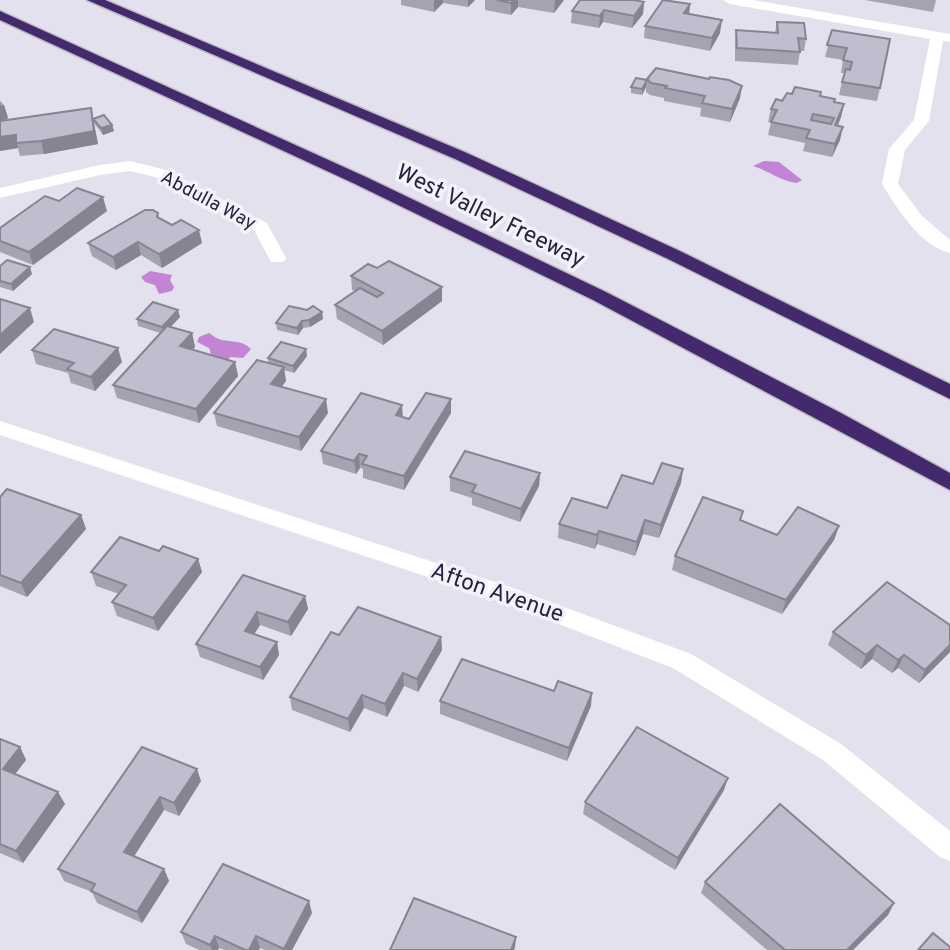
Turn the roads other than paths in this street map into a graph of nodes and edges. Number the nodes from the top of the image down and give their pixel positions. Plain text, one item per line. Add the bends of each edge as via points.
1 (94, 0) edge
2 (730, 0) edge
3 (0, 15) edge
4 (944, 37) edge
5 (0, 193) edge
6 (950, 248) edge
7 (277, 258) dead end
8 (950, 392) edge
9 (0, 428) edge
10 (950, 482) edge
11 (950, 848) edge

1 - 8 highway, West Valley Freeway via 461,156
2 - 4 street
3 - 10 highway, West Valley Freeway via 408,201 846,423
4 - 6 street via 921,121 897,149 890,184 908,212
5 - 7 street, Abdulla Way via 130,166 160,173 261,227
9 - 11 street, Afton Avenue via 499,592 682,661 832,752

